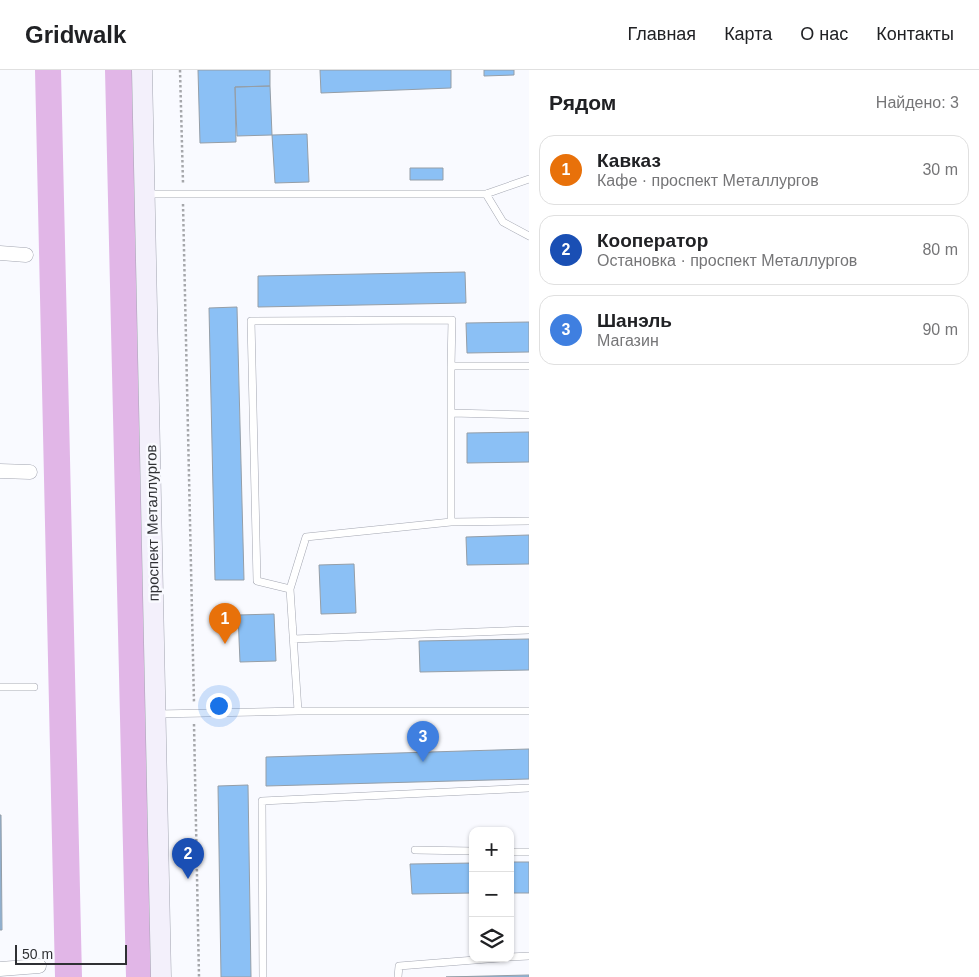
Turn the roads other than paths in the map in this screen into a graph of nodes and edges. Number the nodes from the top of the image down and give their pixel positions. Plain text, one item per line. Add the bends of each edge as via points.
1 (142, 70) edge
2 (529, 179) edge
3 (145, 194) junction
4 (486, 194) junction
5 (529, 236) edge
6 (0, 253) edge
7 (26, 255) dead end
8 (451, 366) junction
9 (529, 366) edge
10 (452, 413) junction
11 (529, 415) edge
12 (0, 471) edge
13 (30, 472) dead end
14 (529, 521) edge
15 (451, 522) junction
16 (290, 589) junction
17 (529, 630) edge
18 (293, 640) junction
19 (0, 687) edge
20 (34, 687) dead end
21 (298, 711) junction
22 (529, 711) edge
23 (156, 714) junction
24 (529, 788) edge
25 (414, 850) dead end
26 (469, 851) edge
27 (514, 852) edge
28 (529, 852) edge
29 (529, 956) edge
30 (514, 958) edge
31 (469, 960) edge
32 (39, 966) dead end
33 (0, 969) edge
34 (161, 977) edge
35 (263, 977) edge
36 (398, 977) edge

1 - 3 main road, проспект Металлургов
2 - 4 lane
3 - 4 lane
3 - 23 main road, проспект Металлургов
4 - 5 lane via 503,222
6 - 7 street
8 - 9 lane
8 - 10 lane
8 - 16 lane via 452,320 251,321 257,581
10 - 11 lane
10 - 15 lane
12 - 13 street
14 - 15 lane
15 - 16 lane via 306,537
16 - 18 lane
17 - 18 lane
18 - 21 lane
19 - 20 lane
21 - 22 lane
21 - 23 lane
23 - 34 main road, проспект Металлургов
24 - 35 lane via 262,800
25 - 26 lane
27 - 28 lane
29 - 30 lane
31 - 36 lane via 399,966
32 - 33 street

